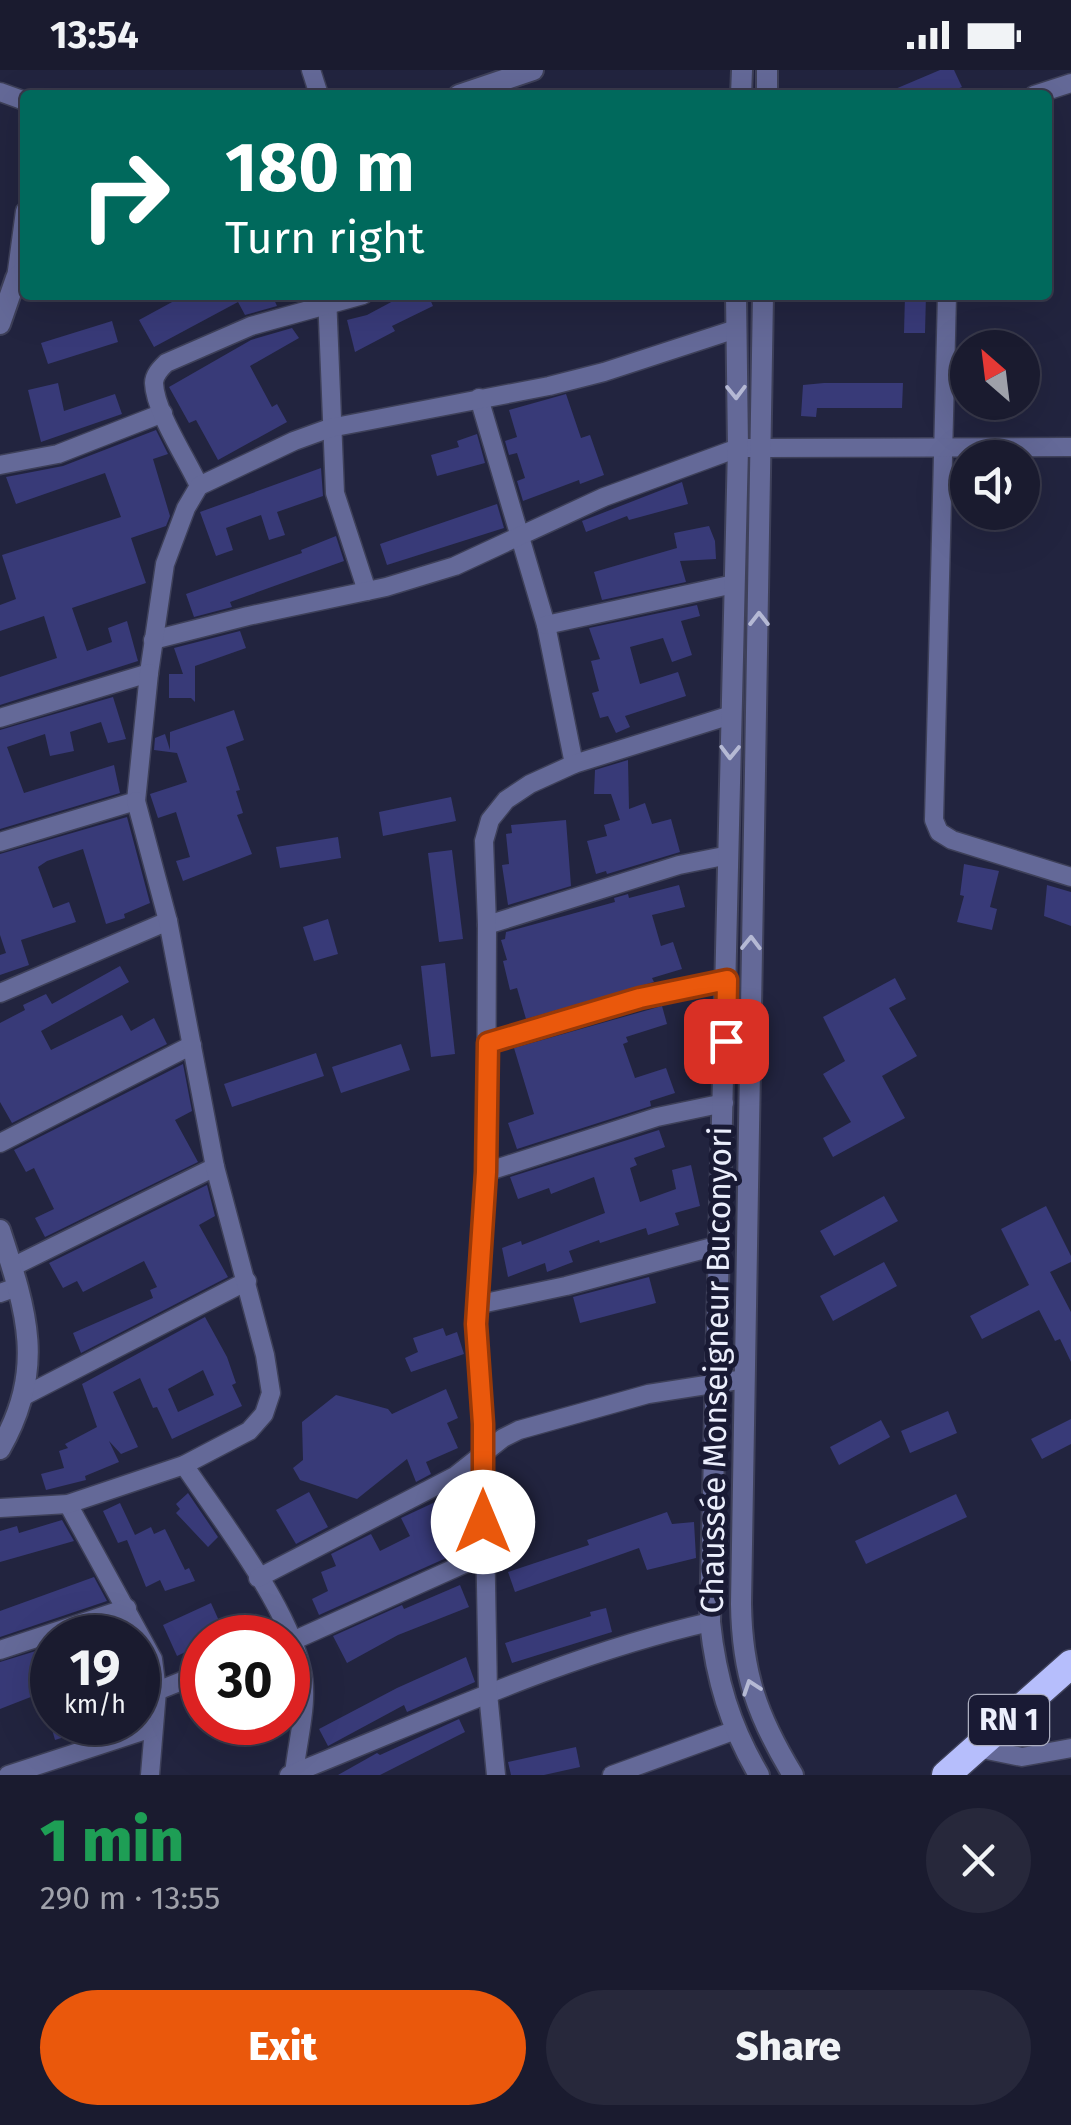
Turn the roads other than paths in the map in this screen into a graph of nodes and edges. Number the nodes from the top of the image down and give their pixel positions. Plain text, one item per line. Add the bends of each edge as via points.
1 (533, 70) edge
2 (474, 90) edge
3 (20, 274) edge
4 (325, 300) edge
5 (328, 300) edge
6 (736, 300) edge
7 (763, 300) edge
8 (946, 300) edge
9 (0, 324) edge
10 (736, 329) junction
11 (479, 398) junction
12 (163, 413) junction
13 (330, 428) junction
14 (942, 446) junction
15 (748, 447) junction
16 (1071, 447) edge
17 (0, 465) edge
18 (199, 486) junction
19 (518, 538) junction
20 (734, 584) junction
21 (367, 591) junction
22 (546, 625) junction
23 (152, 640) junction
24 (149, 673) junction
25 (731, 715) junction
26 (0, 718) edge
27 (574, 764) junction
28 (136, 801) junction
29 (0, 842) edge
30 (728, 856) junction
31 (1071, 877) edge
32 (168, 921) junction
33 (487, 925) junction
34 (727, 980) junction
35 (0, 993) edge
36 (488, 1043) junction
37 (192, 1045) junction
38 (724, 1102) junction
39 (0, 1144) edge
40 (215, 1166) junction
41 (486, 1172) junction
42 (0, 1230) edge
43 (720, 1245) junction
44 (247, 1281) junction
45 (10, 1282) edge
46 (476, 1304) junction
47 (745, 1380) junction
48 (716, 1382) junction
49 (22, 1396) junction
50 (1, 1445) edge
51 (483, 1452) junction
52 (184, 1466) junction
53 (68, 1504) junction
54 (0, 1508) edge
55 (484, 1555) junction
56 (258, 1578) junction
57 (127, 1608) junction
58 (131, 1615) edge
59 (276, 1615) edge
60 (710, 1622) junction
61 (310, 1633) edge
62 (0, 1650) edge
63 (1071, 1664) edge
64 (488, 1693) junction
65 (734, 1730) junction
66 (100, 1745) edge
67 (151, 1745) edge
68 (296, 1745) edge
69 (977, 1748) junction
70 (1071, 1748) edge
71 (292, 1774) edge
72 (8, 1775) edge
73 (150, 1775) edge
74 (496, 1775) edge
75 (612, 1775) edge
76 (759, 1775) edge
77 (792, 1775) edge
78 (946, 1775) edge

1 - 2 street
3 - 9 street
4 - 12 street via 166,364 154,382
5 - 13 street
6 - 10 street, Chaussée Monseigneur Buconyori
7 - 15 street, Chaussée Monseigneur Buconyori
8 - 14 street
10 - 11 street via 604,372
10 -> 15 street, Chaussée Monseigneur Buconyori
11 - 13 street
11 - 19 street
12 - 17 street via 58,454
12 - 18 street
13 - 18 street
13 - 21 street via 335,494
14 - 15 street
14 - 16 street
14 - 31 street via 934,820 952,840
15 - 19 street via 650,478
15 - 20 street, Chaussée Monseigneur Buconyori
47 -> 15 street, Chaussée Monseigneur Buconyori via 759,654
18 - 23 street via 165,564
19 - 21 street via 455,566
19 - 22 street
20 - 22 street
20 - 25 street, Chaussée Monseigneur Buconyori
21 - 23 street
22 - 27 street
23 - 24 street
24 - 26 street
24 - 28 street
25 - 27 street
25 -> 30 street, Chaussée Monseigneur Buconyori
27 - 33 street via 530,784 490,820 484,841
28 - 29 street
28 - 32 street
30 - 33 street via 679,864
30 - 34 street, Chaussée Monseigneur Buconyori
32 - 35 street
32 - 37 street
33 - 36 street
34 - 36 street
34 - 38 street, Chaussée Monseigneur Buconyori
36 - 41 street
37 - 39 street
37 - 40 street
38 - 41 street
38 - 43 street, Chaussée Monseigneur Buconyori
40 - 44 street
40 - 45 street
41 - 46 street
42 - 45 street
43 - 46 street
43 - 48 street, Chaussée Monseigneur Buconyori
44 - 49 street
44 - 52 street via 271,1394 249,1430
45 - 49 street via 29,1337
46 - 51 street
47 - 48 street
77 -> 47 street, Chaussée Monseigneur Buconyori via 746,1675
48 - 51 street via 519,1430
48 - 60 street, Chaussée Monseigneur Buconyori
49 - 50 street
51 - 55 street
51 - 56 street via 455,1476
52 - 53 street
52 - 56 street
53 - 54 street
53 - 57 street
55 - 61 street
55 - 64 street
56 - 59 street
57 - 58 street
57 - 62 street
60 - 64 street
60 - 65 street, Chaussée Monseigneur Buconyori
63 - 69 highway, RN 1
64 - 71 street
64 - 74 street
65 - 75 street
65 - 76 street, Chaussée Monseigneur Buconyori
66 - 72 street
67 - 73 street
68 - 71 street
69 - 70 street via 1022,1757
69 - 78 highway, RN 1

